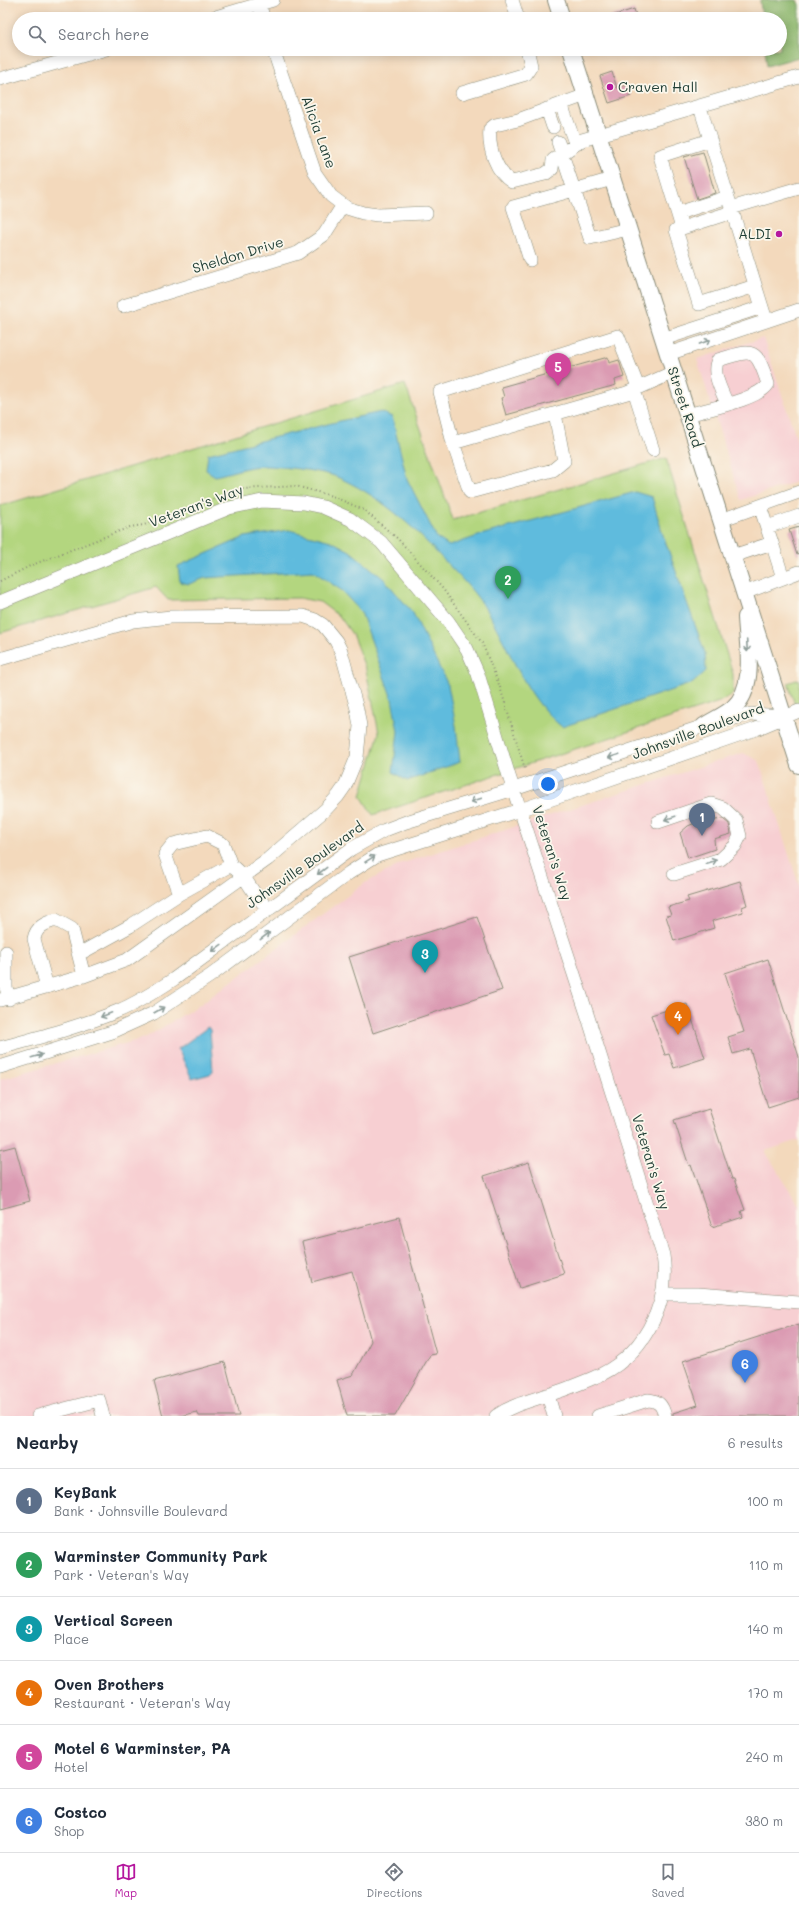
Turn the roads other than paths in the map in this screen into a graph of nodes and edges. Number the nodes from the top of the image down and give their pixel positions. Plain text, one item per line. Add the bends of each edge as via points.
1 (273, 0) edge
2 (512, 0) edge
3 (556, 0) edge
4 (259, 4) junction
5 (232, 12) edge
6 (262, 12) edge
7 (516, 12) edge
8 (560, 12) edge
9 (78, 56) edge
10 (275, 56) edge
11 (529, 56) edge
12 (573, 56) edge
13 (1, 75) edge
14 (799, 77) edge
15 (462, 93) dead end
16 (586, 95) junction
17 (561, 104) junction
18 (700, 107) junction
19 (547, 109) junction
20 (553, 127) dead end
21 (599, 136) junction
22 (710, 140) junction
23 (575, 143) junction
24 (560, 148) junction
25 (612, 179) junction
26 (799, 188) edge
27 (574, 190) junction
28 (343, 205) junction
29 (730, 206) junction
30 (426, 213) dead end
31 (680, 221) junction
32 (628, 229) junction
33 (530, 260) dead end
34 (755, 286) junction
35 (123, 306) dead end
36 (762, 307) junction
37 (799, 310) edge
38 (766, 320) junction
39 (663, 339) junction
40 (668, 354) junction
41 (674, 372) junction
42 (636, 389) junction
43 (727, 404) junction
44 (555, 414) junction
45 (688, 415) junction
46 (453, 443) junction
47 (653, 450) dead end
48 (799, 492) edge
49 (760, 506) junction
50 (799, 516) edge
51 (721, 520) junction
52 (767, 527) junction
53 (772, 543) junction
54 (733, 556) junction
55 (799, 572) edge
56 (783, 578) junction
57 (744, 593) junction
58 (0, 602) edge
59 (0, 659) edge
60 (799, 711) edge
61 (784, 716) junction
62 (704, 726) junction
63 (799, 765) edge
64 (514, 789) junction
65 (520, 810) junction
66 (658, 822) dead end
67 (230, 865) junction
68 (674, 874) dead end
69 (244, 877) junction
70 (179, 894) junction
71 (269, 910) junction
72 (6, 952) dead end
73 (79, 954) junction
74 (84, 976) junction
75 (47, 987) junction
76 (4, 999) edge
77 (0, 1048) edge
78 (0, 1067) edge
79 (662, 1294) junction
80 (799, 1302) edge
81 (548, 1395) junction
82 (38, 1416) edge
83 (103, 1416) edge
84 (496, 1416) edge
85 (554, 1416) edge
86 (598, 1416) edge
87 (665, 1416) edge

1 - 4 street
2 - 7 street
3 - 8 main road
4 - 5 street
4 - 6 street
9 - 13 street
10 - 28 street, Alicia Lane via 315,173 332,196
11 - 15 street via 531,66 526,74
12 - 16 main road, Street Road
14 - 18 street
16 - 17 street
16 - 21 main road, Street Road
17 - 19 street
17 - 23 street
18 - 21 street
18 - 22 street
19 - 20 street
19 - 24 street via 495,125 490,129 491,149 501,172 512,182 545,174 552,169 553,160
21 - 23 street
21 - 25 main road, Street Road
22 - 29 street
22 - 31 street via 660,156
23 - 24 street
24 - 27 street
25 - 27 street
25 - 32 main road, Street Road
26 - 29 street
27 - 32 street via 590,238
27 - 33 street via 513,208
28 - 30 street, Alicia Lane via 378,216
28 - 35 street, Sheldon Drive via 324,235 298,253
29 - 31 street
29 - 34 street
31 - 34 street via 676,230 698,304
32 - 39 main road, Street Road
34 - 36 street
36 - 38 street
36 - 39 street
37 - 38 street
40 -> 38 street
39 - 40 main road, Street Road
40 - 41 main road, Street Road
41 - 42 street
41 - 45 main road, Street Road
42 - 44 street
42 - 46 street via 618,336 440,392
42 - 47 street
43 - 43 street via 754,396 768,384 760,360 753,354 744,353 718,360 715,366 716,375
43 - 45 street
44 - 46 street
44 - 46 street via 564,461 553,470 470,492
45 - 51 main road, Street Road
48 - 49 street
49 - 51 street
49 - 52 street
50 - 52 street
51 - 54 main road, Street Road
52 - 53 street
53 - 54 street
53 - 56 street
54 - 57 main road, Street Road
55 - 56 street
56 - 57 street
57 - 61 main road, Street Road
57 -> 62 main road via 749,674 746,688 734,707
58 - 64 street, Veteran's Way via 239,505 283,501 323,507 350,519 381,542 455,630 473,660
59 - 69 street via 148,619 303,616 323,625 341,651 352,689 360,726 357,757 345,786 330,805
60 - 61 street
61 - 62 street, Johnsville Boulevard via 751,714
61 - 63 main road, Street Road
61 - 65 street, Johnsville Boulevard via 756,729
62 -> 64 street, Johnsville Boulevard
64 - 65 street, Veteran's Way
64 -> 71 street, Johnsville Boulevard via 386,830 351,849
78 -> 65 street, Johnsville Boulevard via 112,1032 154,1013 205,980 377,855
65 - 79 street, Veteran's Way via 588,1014 663,1255 665,1277
68 -> 66 street via 721,859 735,846 740,836 736,820 723,808 711,804
67 - 69 street
67 - 70 street
67 - 70 street via 223,844 207,836 173,844 165,854
69 - 71 street
69 - 74 street via 127,960
70 - 73 street via 130,926
71 -> 77 street, Johnsville Boulevard via 174,980 119,1010 81,1025
72 - 76 street
73 - 74 street
73 - 75 street via 74,933 66,924 56,920 39,927 34,939
74 - 75 street
75 - 76 street
79 - 80 street via 698,1294
79 - 81 street, Veteran's Way via 652,1324 631,1352 594,1378
81 - 84 street, Veteran's Way via 513,1405
81 - 85 street
82 - 83 street via 99,1400
86 - 87 street via 648,1400 656,1400 662,1405

